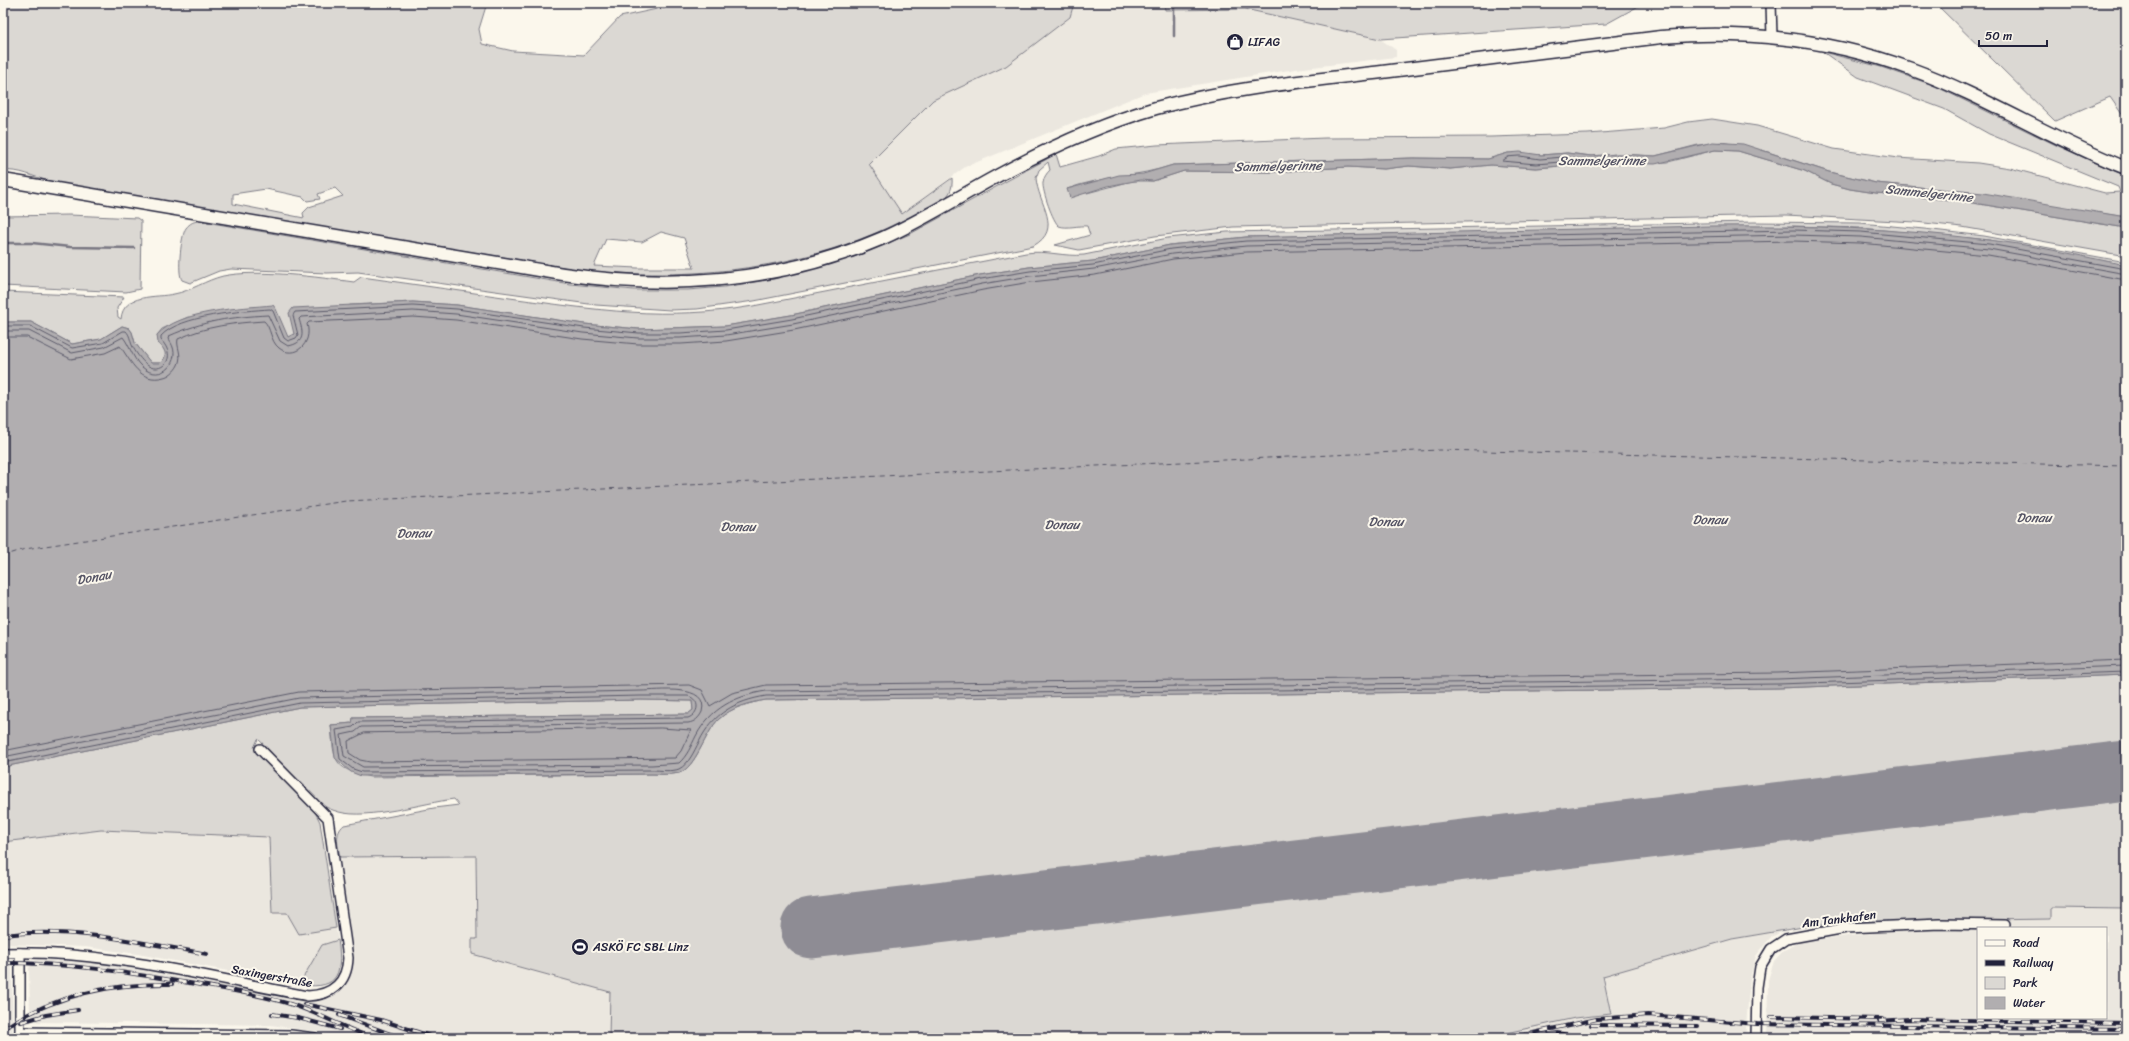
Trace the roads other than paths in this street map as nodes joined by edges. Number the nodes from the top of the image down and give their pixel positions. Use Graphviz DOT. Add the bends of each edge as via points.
graph roads {
  1 [pos="1771,3"];
  2 [pos="1772,37"];
  3 [pos="2126,168"];
  4 [pos="3,180"];
  5 [pos="260,749"];
  6 [pos="2005,925"];
  7 [pos="3,953"];
  8 [pos="20,953"];
  9 [pos="20,1035"];
  10 [pos="263,1037"];
  11 [pos="292,1037"];
  12 [pos="315,1038"];
  13 [pos="1756,1038"];
  1 -- 2 [label="street"];
  2 -- 3 [label="main road" via="1852,50 1912,69"];
  2 -- 4 [label="main road" via="1709,34 1661,37 1298,82 1239,90 1187,101 1119,120 1070,139 1028,159 904,227 862,246 771,272 702,281 650,283 581,277"];
  5 -- 8 [label="street, Saxingerstraße" via="328,818 348,958 346,975 338,987 328,993 308,996 117,960 62,954"];
  6 -- 13 [label="street, Am Tankhafen" via="1940,924 1846,928 1786,939 1771,949 1760,967"];
  7 -- 8 [label="street, Saxingerstraße"];
  8 -- 9 [label="street"];
  9 -- 10 [label="street"];
  10 -- 11 [label="street"];
  11 -- 12 [label="street"];
}
